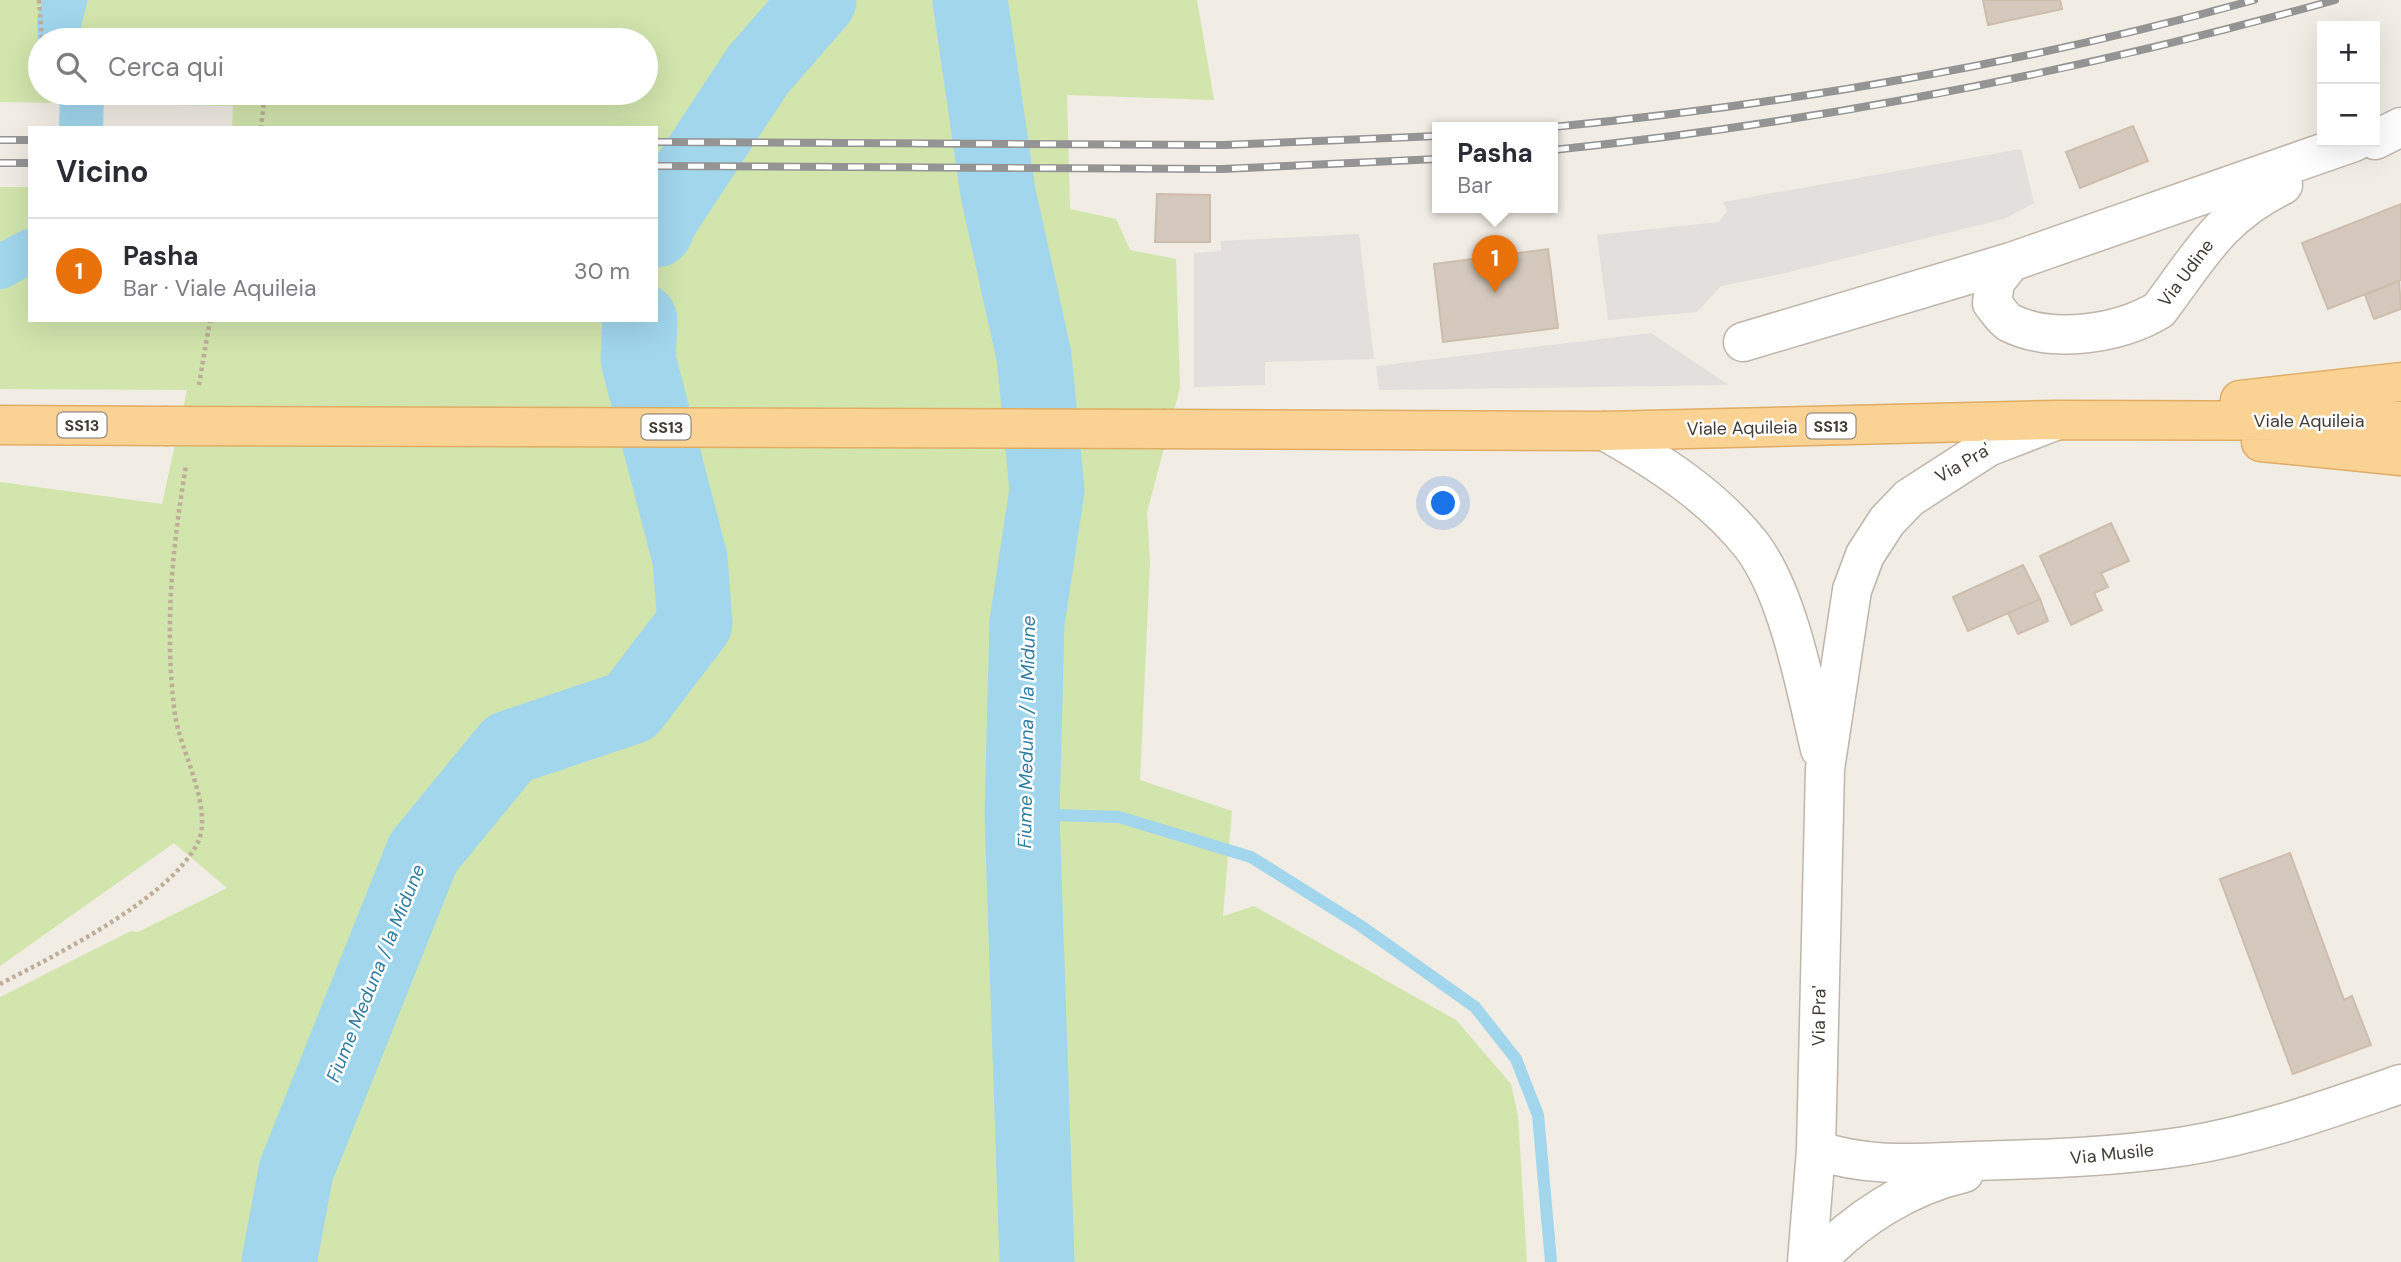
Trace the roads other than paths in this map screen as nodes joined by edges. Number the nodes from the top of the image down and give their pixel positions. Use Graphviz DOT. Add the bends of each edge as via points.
graph roads {
  1 [pos="2401,125"];
  2 [pos="2380,132"];
  3 [pos="2380,137"];
  4 [pos="2340,147"];
  5 [pos="2361,147"];
  6 [pos="2011,262"];
  7 [pos="1743,342"];
  8 [pos="2401,382"];
  9 [pos="2057,420"];
  10 [pos="2401,421"];
  11 [pos="0,425"];
  12 [pos="1605,431"];
  13 [pos="2401,456"];
  14 [pos="1825,769"];
  15 [pos="2401,1084"];
  16 [pos="1816,1150"];
  17 [pos="2024,1160"];
  18 [pos="1807,1262"];
  19 [pos="1815,1262"];
  1 -- 2 [label="street, Via Udine"];
  1 -- 3 [label="street, Via Udine"];
  4 -- 6 [label="street"];
  5 -- 6 [label="street, Via Udine" via="2258,198 2222,225 2159,310 2144,319 2064,334 2007,322 1992,303 1996,282"];
  6 -- 7 [label="street"];
  8 -- 9 [label="main road"];
  9 -- 10 [label="main road, Viale Aquileia / SS13"];
  9 -- 12 [label="main road, Viale Aquileia / SS13"];
  9 -- 13 [label="main road"];
  9 -- 14 [label="street, Via Pra'" via="1988,447 1909,498 1887,521 1865,555 1852,590"];
  11 -- 12 [label="main road, Viale Aquileia / SS13, bridge" via="176,439 1166,429"];
  12 -- 14 [label="street, Via Pra'" via="1668,467 1753,547 1775,586"];
  14 -- 16 [label="street, Via Pra'"];
  15 -- 17 [label="street, Via Musile" via="2293,1121 2188,1146"];
  16 -- 17 [label="street, Via Musile" via="1881,1165"];
  16 -- 18 [label="street, Via Pra'"];
  17 -- 19 [label="street" via="1949,1177 1910,1192 1860,1221"];
}
